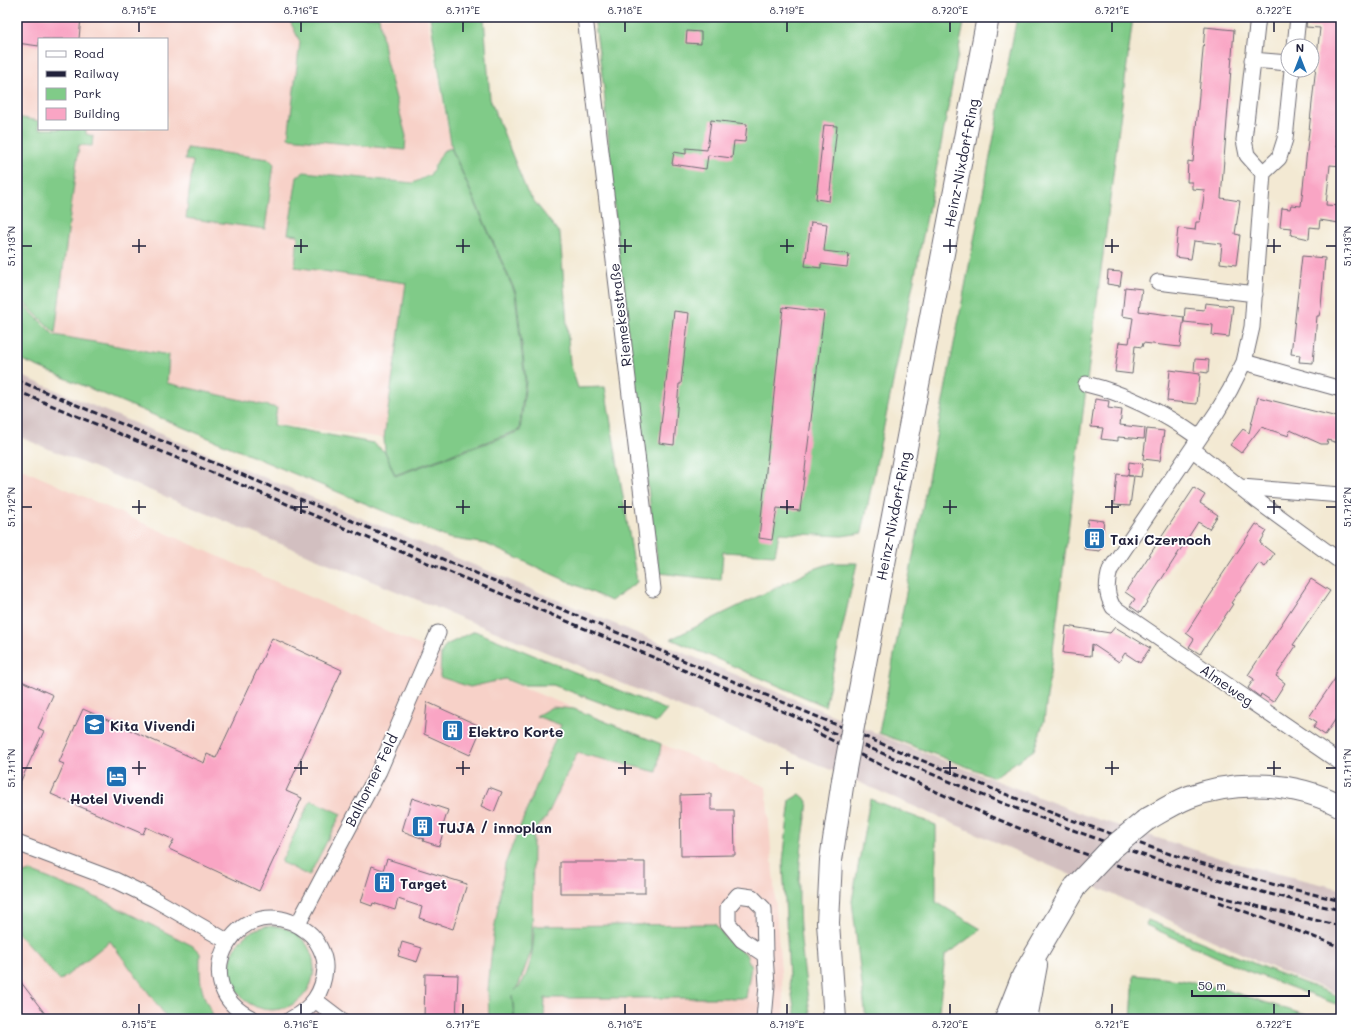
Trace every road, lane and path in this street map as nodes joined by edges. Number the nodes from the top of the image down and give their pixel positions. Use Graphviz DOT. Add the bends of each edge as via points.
graph roads {
  1 [pos="585,17"];
  2 [pos="988,17"];
  3 [pos="1258,17"];
  4 [pos="1298,17"];
  5 [pos="1296,38"];
  6 [pos="1252,60"];
  7 [pos="1280,62"];
  8 [pos="1291,78"];
  9 [pos="1263,173"];
  10 [pos="1158,282"];
  11 [pos="1255,294"];
  12 [pos="1244,362"];
  13 [pos="1086,384"];
  14 [pos="1341,389"];
  15 [pos="1196,444"];
  16 [pos="1241,487"];
  17 [pos="1341,495"];
  18 [pos="1340,560"];
  19 [pos="653,589"];
  20 [pos="438,632"];
  21 [pos="1341,763"];
  22 [pos="1341,806"];
  23 [pos="17,843"];
  24 [pos="298,924"];
  25 [pos="227,941"];
  26 [pos="1038,950"];
  27 [pos="764,955"];
  28 [pos="315,1000"];
  29 [pos="244,1017"];
  30 [pos="291,1019"];
  31 [pos="340,1019"];
  32 [pos="764,1019"];
  33 [pos="835,1019"];
  34 [pos="1006,1019"];
  35 [pos="1026,1019"];
  1 -- 19 [label="street, Riemekestraße"];
  2 -- 33 [label="main road, Heinz-Nixdorf-Ring, bridge" via="843,780 831,860 828,923"];
  3 -- 6 [label="street"];
  4 -- 5 [label="street"];
  6 -- 7 [label="street"];
  6 -- 9 [label="street" via="1244,140 1247,155"];
  8 -- 9 [label="street" via="1285,138 1279,158"];
  9 -- 11 [label="street"];
  10 -- 11 [label="street"];
  11 -- 12 [label="street" via="1252,327"];
  12 -- 14 [label="street"];
  12 -- 15 [label="street" via="1230,390"];
  13 -- 15 [label="street" via="1138,401 1171,418"];
  15 -- 16 [label="street"];
  15 -- 21 [label="street, Almeweg" via="1110,570 1106,583 1107,597 1113,607"];
  16 -- 17 [label="street"];
  16 -- 18 [label="street"];
  20 -- 24 [label="street, Balhorner Feld" via="378,771"];
  22 -- 26 [label="main road, bridge" via="1298,791 1247,786 1208,792 1189,798 1146,820 1112,848 1075,887"];
  23 -- 25 [label="street" via="128,886"];
  24 -- 25 [label="street" via="283,918 267,917 251,921"];
  24 -- 28 [label="street" via="311,935 321,950 324,961 323,984"];
  25 -- 29 [label="street" via="221,956 220,980 230,1002"];
  26 -- 34 [label="main road" via="1023,976"];
  26 -- 35 [label="main road"];
  27 -- 32 [label="street" via="767,985"];
  28 -- 30 [label="street" via="304,1012"];
  28 -- 31 [label="street"];
}
